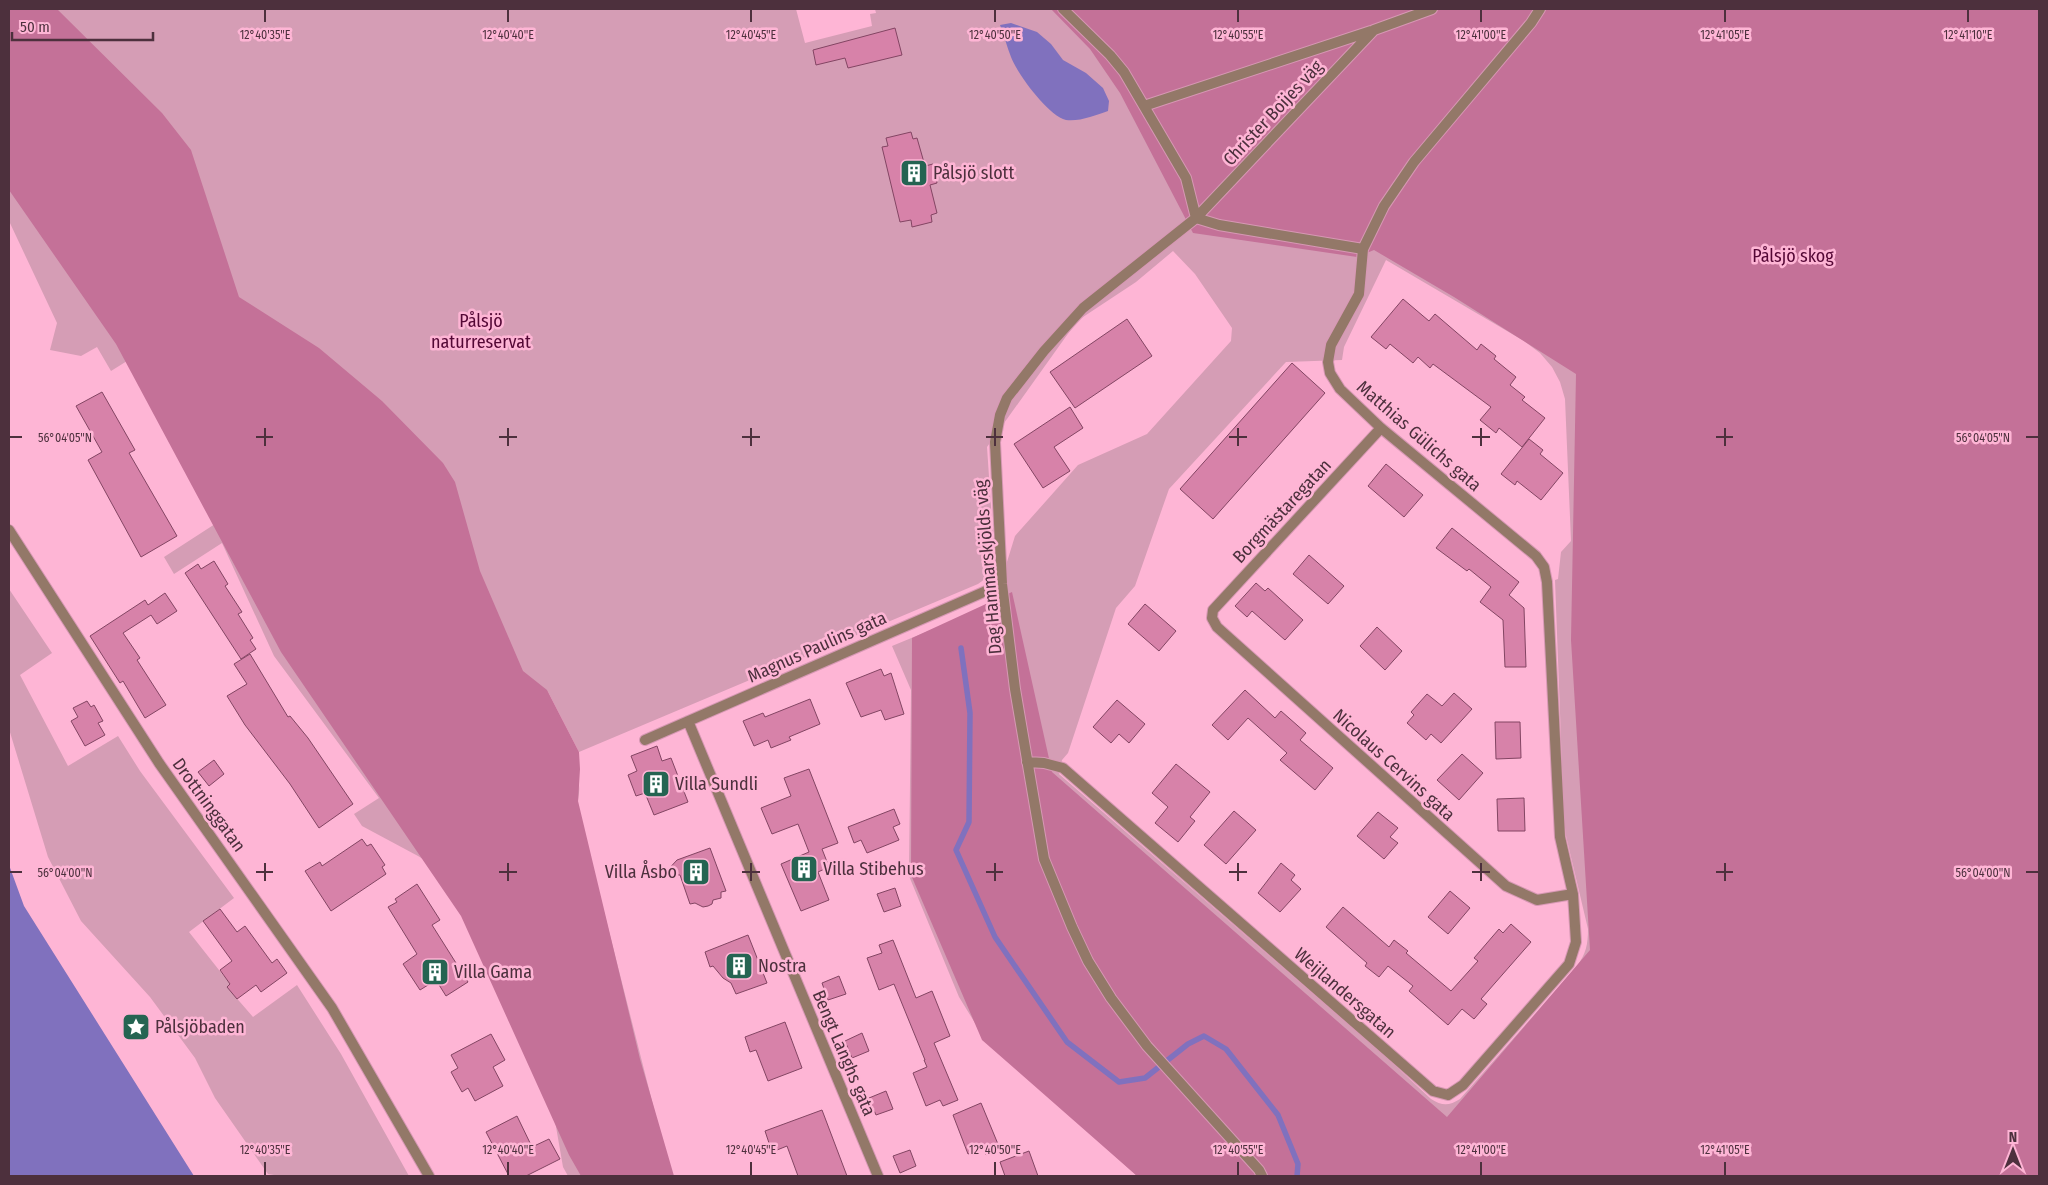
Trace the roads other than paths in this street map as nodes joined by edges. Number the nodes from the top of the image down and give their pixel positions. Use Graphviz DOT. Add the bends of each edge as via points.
graph roads {
  1 [pos="1063,9"];
  2 [pos="1432,9"];
  3 [pos="1540,9"];
  4 [pos="1374,30"];
  5 [pos="1144,106"];
  6 [pos="1196,218"];
  7 [pos="1363,249"];
  8 [pos="1381,428"];
  9 [pos="9,530"];
  10 [pos="1002,584"];
  11 [pos="1212,618"];
  12 [pos="688,721"];
  13 [pos="645,740"];
  14 [pos="1026,762"];
  15 [pos="1573,894"];
  16 [pos="429,1176"];
  17 [pos="878,1176"];
  18 [pos="1262,1176"];
  1 -- 5 [label="street" via="1110,55"];
  2 -- 4 [label="street, Christer Boijes väg"];
  3 -- 7 [label="street, Matthias Gülichs gata" via="1414,162 1384,206"];
  4 -- 5 [label="street, Christer Boijes väg"];
  4 -- 6 [label="street, Christer Boijes väg"];
  5 -- 6 [label="street" via="1186,178"];
  6 -- 7 [label="street" via="1218,225"];
  6 -- 10 [label="street, Dag Hammarskjölds väg" via="1083,308 1007,398 995,442"];
  7 -- 8 [label="street, Matthias Gülichs gata" via="1358,294 1331,345 1328,362 1340,389"];
  8 -- 11 [label="street, Borgmästaregatan" via="1213,610"];
  8 -- 15 [label="street, Matthias Gülichs gata" via="1536,556 1544,567 1560,837"];
  9 -- 16 [label="street, Drottninggatan" via="159,763 332,1008"];
  10 -- 12 [label="street, Magnus Paulins gata"];
  10 -- 14 [label="street, Dag Hammarskjölds väg"];
  11 -- 15 [label="street, Nicolaus Cervins gata" via="1224,634 1506,886 1537,900"];
  12 -- 13 [label="street, Magnus Paulins gata"];
  12 -- 17 [label="street, Bengt Langhs gata"];
  14 -- 15 [label="street, Weijlandersgatan" via="1063,768 1434,1091 1448,1095 1463,1085 1569,964 1576,942"];
  14 -- 18 [label="street, Dag Hammarskjölds väg" via="1044,859 1088,961 1147,1046"];
}
